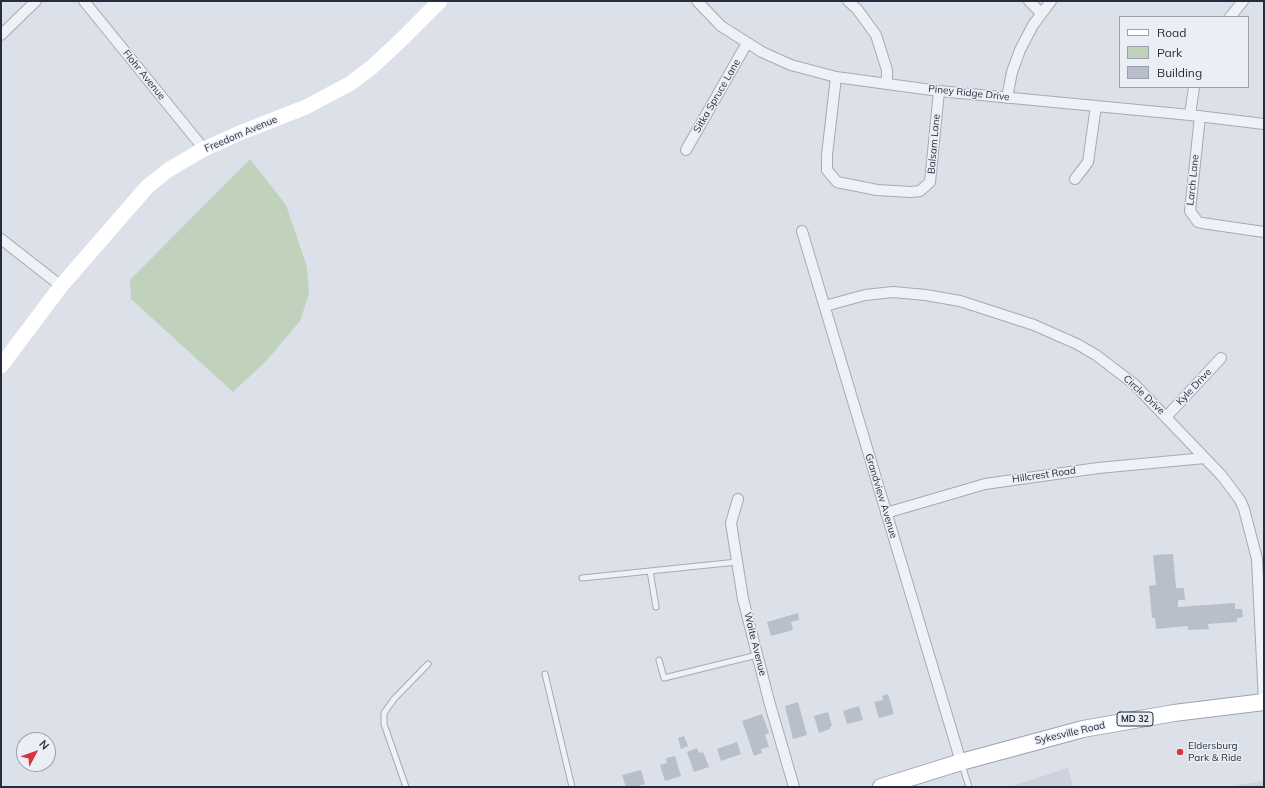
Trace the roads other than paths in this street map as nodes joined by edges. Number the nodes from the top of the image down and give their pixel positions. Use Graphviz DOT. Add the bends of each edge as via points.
graph roads {
  1 [pos="36,1"];
  2 [pos="84,1"];
  3 [pos="440,1"];
  4 [pos="697,1"];
  5 [pos="848,1"];
  6 [pos="1029,1"];
  7 [pos="1051,1"];
  8 [pos="1243,1"];
  9 [pos="1041,13"];
  10 [pos="1231,16"];
  11 [pos="1,35"];
  12 [pos="747,43"];
  13 [pos="836,77"];
  14 [pos="887,83"];
  15 [pos="1194,88"];
  16 [pos="939,91"];
  17 [pos="1008,98"];
  18 [pos="1096,106"];
  19 [pos="1195,116"];
  20 [pos="1264,124"];
  21 [pos="204,149"];
  22 [pos="686,150"];
  23 [pos="1075,179"];
  24 [pos="802,231"];
  25 [pos="1264,232"];
  26 [pos="1,239"];
  27 [pos="61,286"];
  28 [pos="825,306"];
  29 [pos="1221,358"];
  30 [pos="1,366"];
  31 [pos="1167,416"];
  32 [pos="1205,458"];
  33 [pos="738,499"];
  34 [pos="886,513"];
  35 [pos="737,562"];
  36 [pos="650,571"];
  37 [pos="582,578"];
  38 [pos="656,607"];
  39 [pos="1262,622"];
  40 [pos="758,655"];
  41 [pos="659,660"];
  42 [pos="428,664"];
  43 [pos="545,674"];
  44 [pos="1264,702"];
  45 [pos="961,762"];
  46 [pos="406,787"];
  47 [pos="572,787"];
  48 [pos="794,787"];
  49 [pos="881,787"];
  50 [pos="969,787"];
  1 -- 11 [label="street"];
  2 -- 21 [label="street, Flohr Avenue"];
  3 -- 21 [label="street, Freedom Avenue" via="372,67 347,85 306,107"];
  4 -- 12 [label="street, Piney Ridge Drive" via="721,26"];
  5 -- 14 [label="street" via="876,35 887,70"];
  6 -- 9 [label="street"];
  7 -- 9 [label="street"];
  8 -- 10 [label="street"];
  9 -- 17 [label="street" via="1020,50 1012,72"];
  12 -- 13 [label="street, Piney Ridge Drive" via="791,65"];
  12 -- 22 [label="street, Sitka Spruce Lane"];
  13 -- 14 [label="street, Piney Ridge Drive"];
  13 -- 16 [label="street, Balsam Lane" via="826,155 827,170 837,182 877,190 920,191 930,182"];
  14 -- 16 [label="street, Piney Ridge Drive"];
  15 -- 19 [label="street, Larch Lane"];
  16 -- 17 [label="street, Piney Ridge Drive"];
  17 -- 18 [label="street, Piney Ridge Drive"];
  18 -- 19 [label="street, Piney Ridge Drive"];
  18 -- 23 [label="street" via="1088,162"];
  19 -- 20 [label="street, Piney Ridge Drive"];
  19 -- 25 [label="street, Larch Lane" via="1190,211 1198,222"];
  21 -- 27 [label="street, Freedom Avenue" via="168,170 148,187"];
  24 -- 28 [label="street, Grandview Avenue"];
  26 -- 27 [label="street"];
  27 -- 30 [label="street, Freedom Avenue"];
  28 -- 31 [label="street, Circle Drive" via="880,292 910,293 960,301 1034,325 1077,344 1134,384"];
  28 -- 34 [label="street, Grandview Avenue"];
  29 -- 31 [label="street, Kyle Drive"];
  31 -- 32 [label="street, Circle Drive"];
  32 -- 34 [label="street, Hillcrest Road" via="1098,468 985,484"];
  32 -- 39 [label="street, Circle Drive" via="1232,489 1244,509 1257,559"];
  33 -- 35 [label="street, Waite Avenue" via="731,523"];
  34 -- 45 [label="street, Grandview Avenue"];
  35 -- 36 [label="lane"];
  35 -- 40 [label="street, Waite Avenue" via="743,599"];
  36 -- 37 [label="lane"];
  36 -- 38 [label="lane"];
  39 -- 44 [label="street, Circle Drive"];
  40 -- 41 [label="lane" via="664,678"];
  40 -- 48 [label="street, Waite Avenue"];
  42 -- 46 [label="lane" via="384,713 384,724"];
  43 -- 47 [label="lane"];
  44 -- 45 [label="main road, Sykesville Road / MD 32" via="1114,723"];
  45 -- 49 [label="main road, Sykesville Road / MD 32"];
  45 -- 50 [label="lane"];
}
